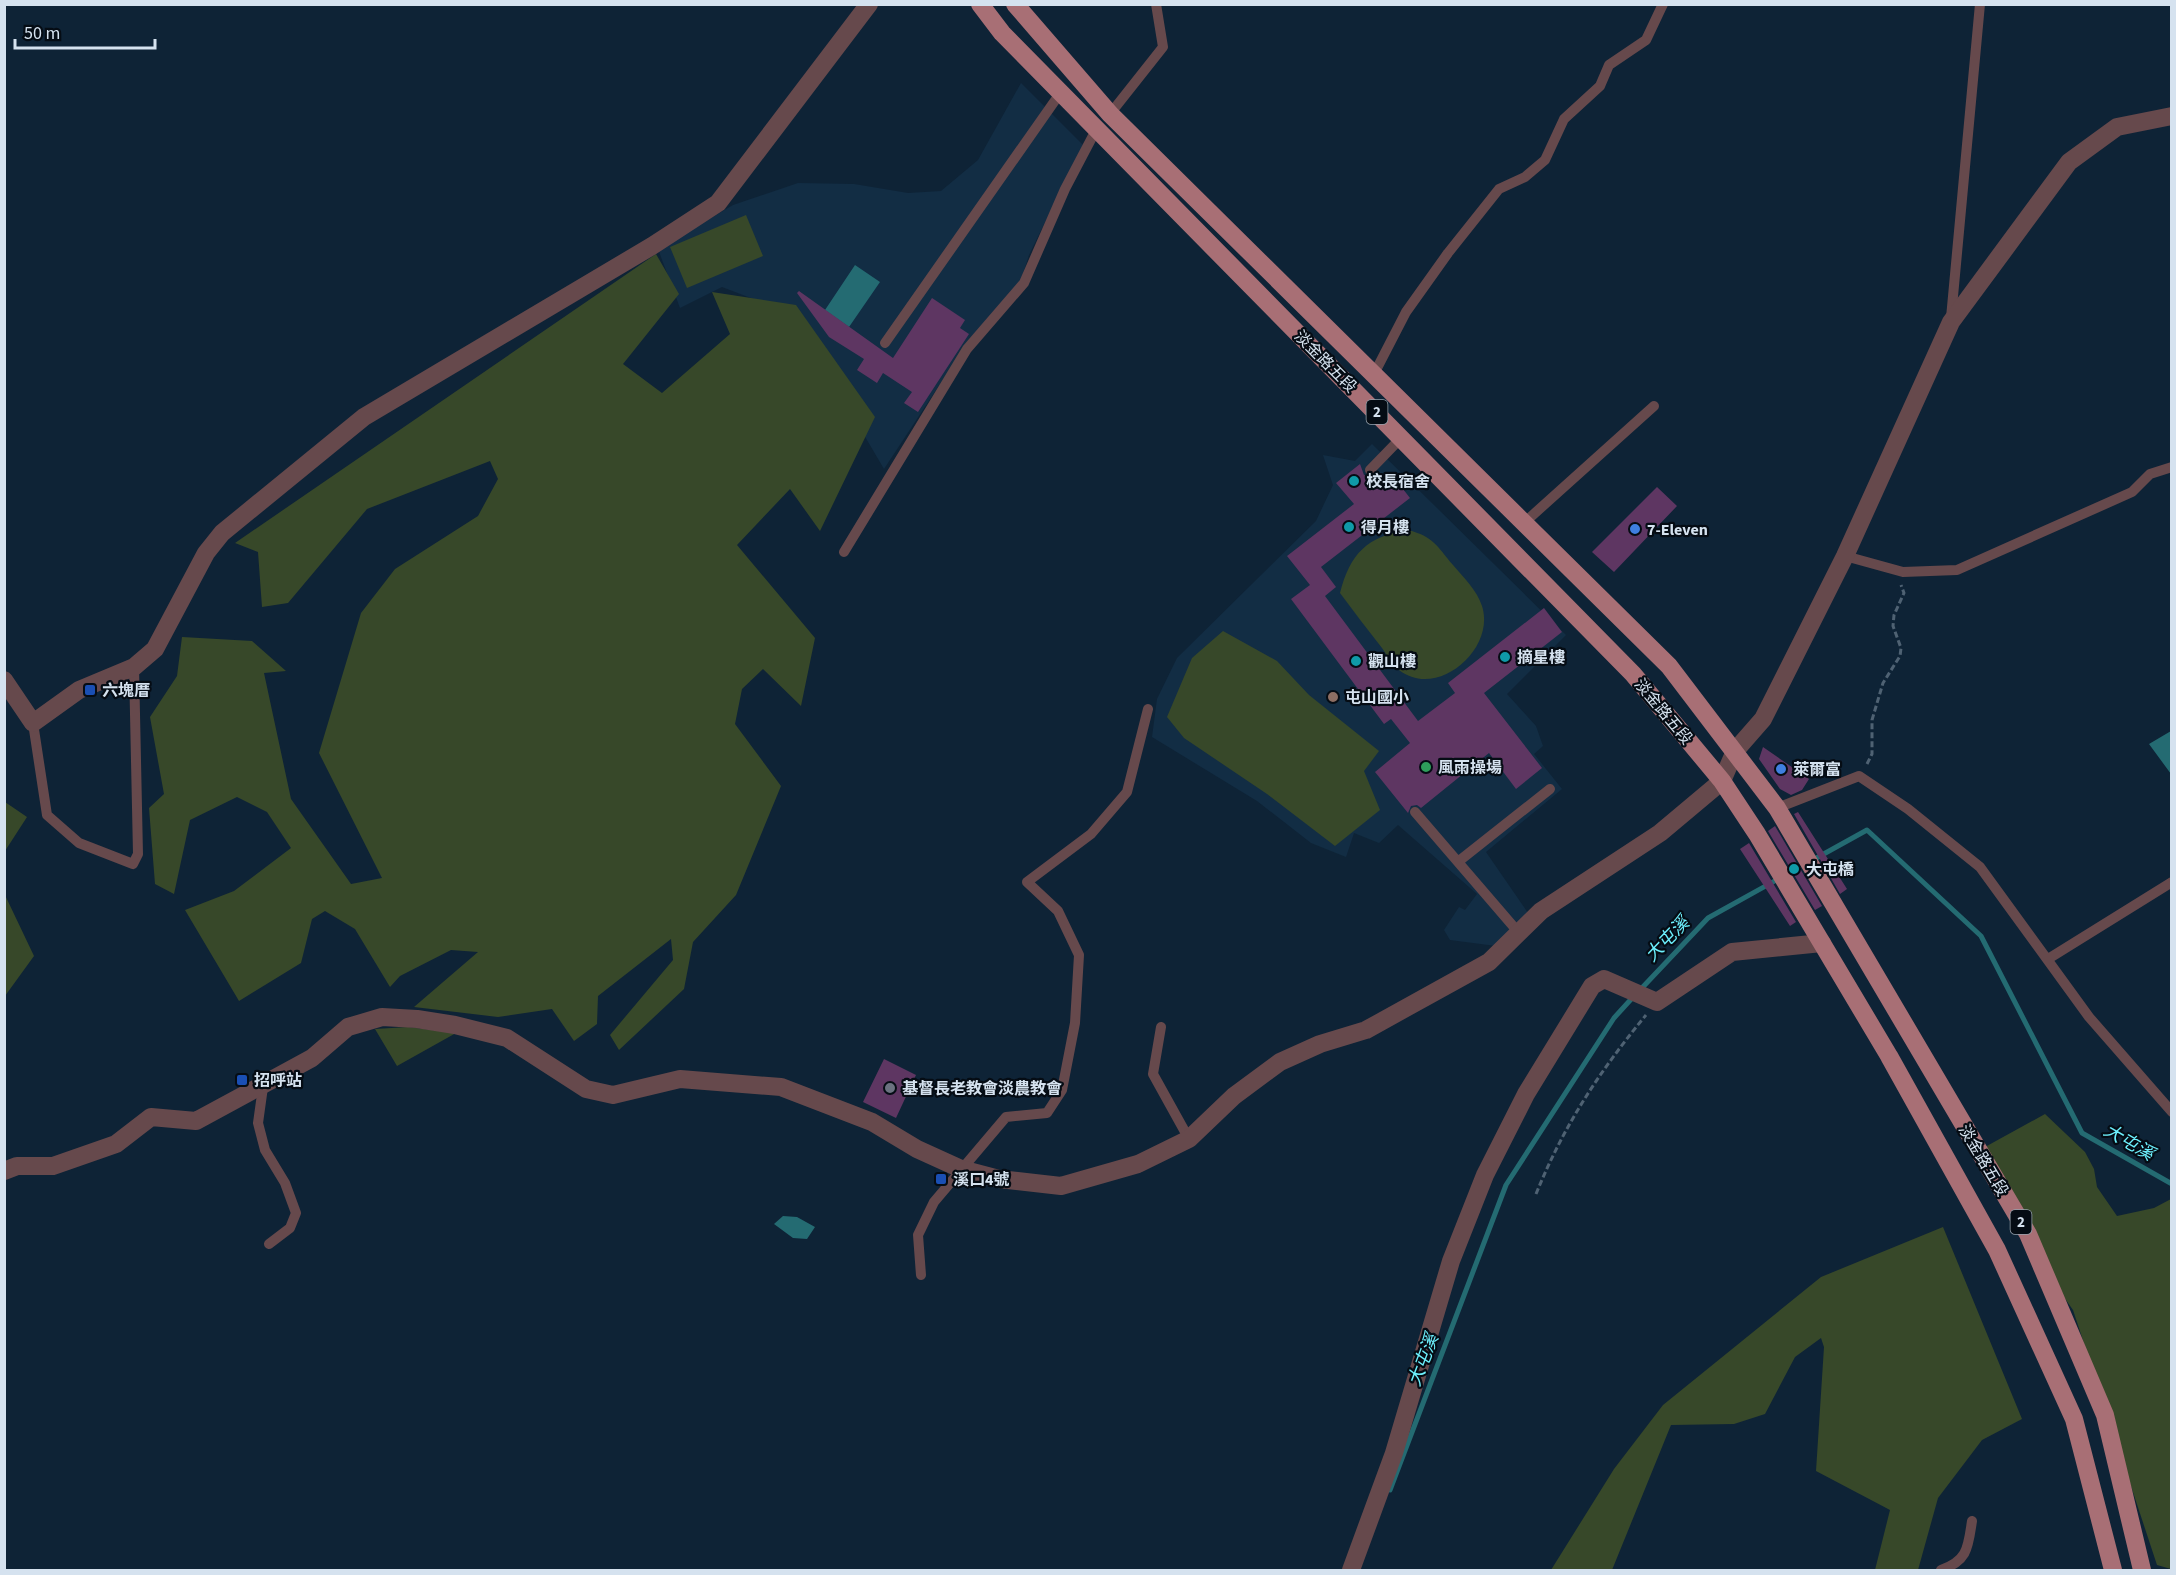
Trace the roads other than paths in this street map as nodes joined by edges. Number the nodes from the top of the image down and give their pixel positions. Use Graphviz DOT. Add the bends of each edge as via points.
graph roads {
  1 [pos="868,4"];
  2 [pos="981,4"];
  3 [pos="1015,4"];
  4 [pos="1156,4"];
  5 [pos="1663,4"];
  6 [pos="1980,4"];
  7 [pos="1061,92"];
  8 [pos="1110,114"];
  9 [pos="2172,116"];
  10 [pos="1096,128"];
  11 [pos="1951,322"];
  12 [pos="885,343"];
  13 [pos="1374,374"];
  14 [pos="1654,406"];
  15 [pos="1402,437"];
  16 [pos="2172,467"];
  17 [pos="1370,470"];
  18 [pos="1525,522"];
  19 [pos="844,552"];
  20 [pos="1559,556"];
  21 [pos="1845,556"];
  22 [pos="1539,576"];
  23 [pos="134,667"];
  24 [pos="4,680"];
  25 [pos="1148,709"];
  26 [pos="33,723"];
  27 [pos="1735,751"];
  28 [pos="1722,781"];
  29 [pos="1550,789"];
  30 [pos="1779,811"];
  31 [pos="1415,812"];
  32 [pos="1459,861"];
  33 [pos="2172,882"];
  34 [pos="1519,933"];
  35 [pos="1822,943"];
  36 [pos="2048,959"];
  37 [pos="1161,1027"];
  38 [pos="263,1087"];
  39 [pos="2172,1112"];
  40 [pos="1189,1139"];
  41 [pos="961,1169"];
  42 [pos="4,1171"];
  43 [pos="269,1244"];
  44 [pos="921,1275"];
  45 [pos="1972,1521"];
  46 [pos="1351,1570"];
  47 [pos="1941,1570"];
  48 [pos="2113,1570"];
  49 [pos="2142,1570"];
  1 -- 23 [label="street" via="718,203 364,417 222,533 206,553 156,650"];
  2 -- 7 [label="main road, 淡金路五段 / 2" via="1002,33"];
  3 -- 8 [label="main road, 淡金路五段 / 2"];
  4 -- 8 [label="lane" via="1163,47"];
  5 -- 13 [label="lane" via="1646,40 1609,65 1600,86 1564,120 1545,160 1525,177 1499,189 1448,253 1406,312"];
  6 -- 11 [label="lane"];
  7 -- 10 [label="main road, 淡金路五段 / 2"];
  7 -- 12 [label="lane"];
  8 -- 13 [label="main road, 淡金路五段 / 2"];
  9 -- 11 [label="street" via="2117,127 2069,162"];
  10 -- 15 [label="main road, 淡金路五段 / 2"];
  10 -- 19 [label="lane" via="1024,284 967,350"];
  11 -- 21 [label="street"];
  13 -- 18 [label="main road, 淡金路五段 / 2"];
  14 -- 18 [label="lane"];
  15 -- 17 [label="lane"];
  15 -- 22 [label="main road, 淡金路五段 / 2"];
  16 -- 21 [label="lane" via="2150,474 2132,492 1957,570 1904,572"];
  18 -- 20 [label="main road, 淡金路五段 / 2"];
  20 -- 22 [label="main road"];
  20 -- 27 [label="main road, 淡金路五段 / 2" via="1669,666"];
  21 -- 27 [label="street" via="1763,719"];
  22 -- 28 [label="main road, 淡金路五段 / 2" via="1633,674"];
  23 -- 26 [label="street" via="79,690"];
  23 -- 26 [label="lane" via="138,854 133,864 79,843 47,815"];
  24 -- 26 [label="street"];
  25 -- 41 [label="lane" via="1127,792 1091,834 1027,882 1058,911 1079,955 1075,1023 1062,1090 1047,1113 1006,1117"];
  27 -- 28 [label="street"];
  27 -- 30 [label="main road, 淡金路五段 / 2"];
  28 -- 34 [label="street" via="1660,833 1541,911"];
  28 -- 35 [label="main road, 淡金路五段 / 2"];
  29 -- 32 [label="lane"];
  30 -- 36 [label="lane" via="1859,776 1908,809 1980,867"];
  30 -- 49 [label="main road, 淡金路五段 / 2" via="2028,1234 2105,1415"];
  31 -- 32 [label="lane"];
  32 -- 34 [label="lane"];
  33 -- 36 [label="lane"];
  34 -- 40 [label="street" via="1489,962 1366,1030 1280,1062 1234,1096"];
  35 -- 46 [label="street" via="1732,952 1653,1000 1604,980 1592,986 1526,1094 1485,1175 1451,1261 1394,1453"];
  35 -- 48 [label="main road, 淡金路五段 / 2" via="1997,1250 2073,1419"];
  36 -- 39 [label="lane" via="2089,1017"];
  37 -- 40 [label="lane" via="1153,1074"];
  38 -- 41 [label="street" via="312,1058 348,1028 382,1017 417,1019 507,1038 586,1089 613,1095 680,1079 781,1087 872,1122 916,1149"];
  38 -- 42 [label="street" via="196,1121 152,1117 116,1144 53,1166 17,1166"];
  38 -- 43 [label="lane" via="258,1123 265,1150 285,1183 296,1213 290,1228"];
  40 -- 41 [label="street" via="1138,1164 1061,1186 999,1179"];
  41 -- 44 [label="lane" via="934,1202 918,1235"];
  45 -- 47 [label="lane" via="1967,1550 1956,1565"];
}
